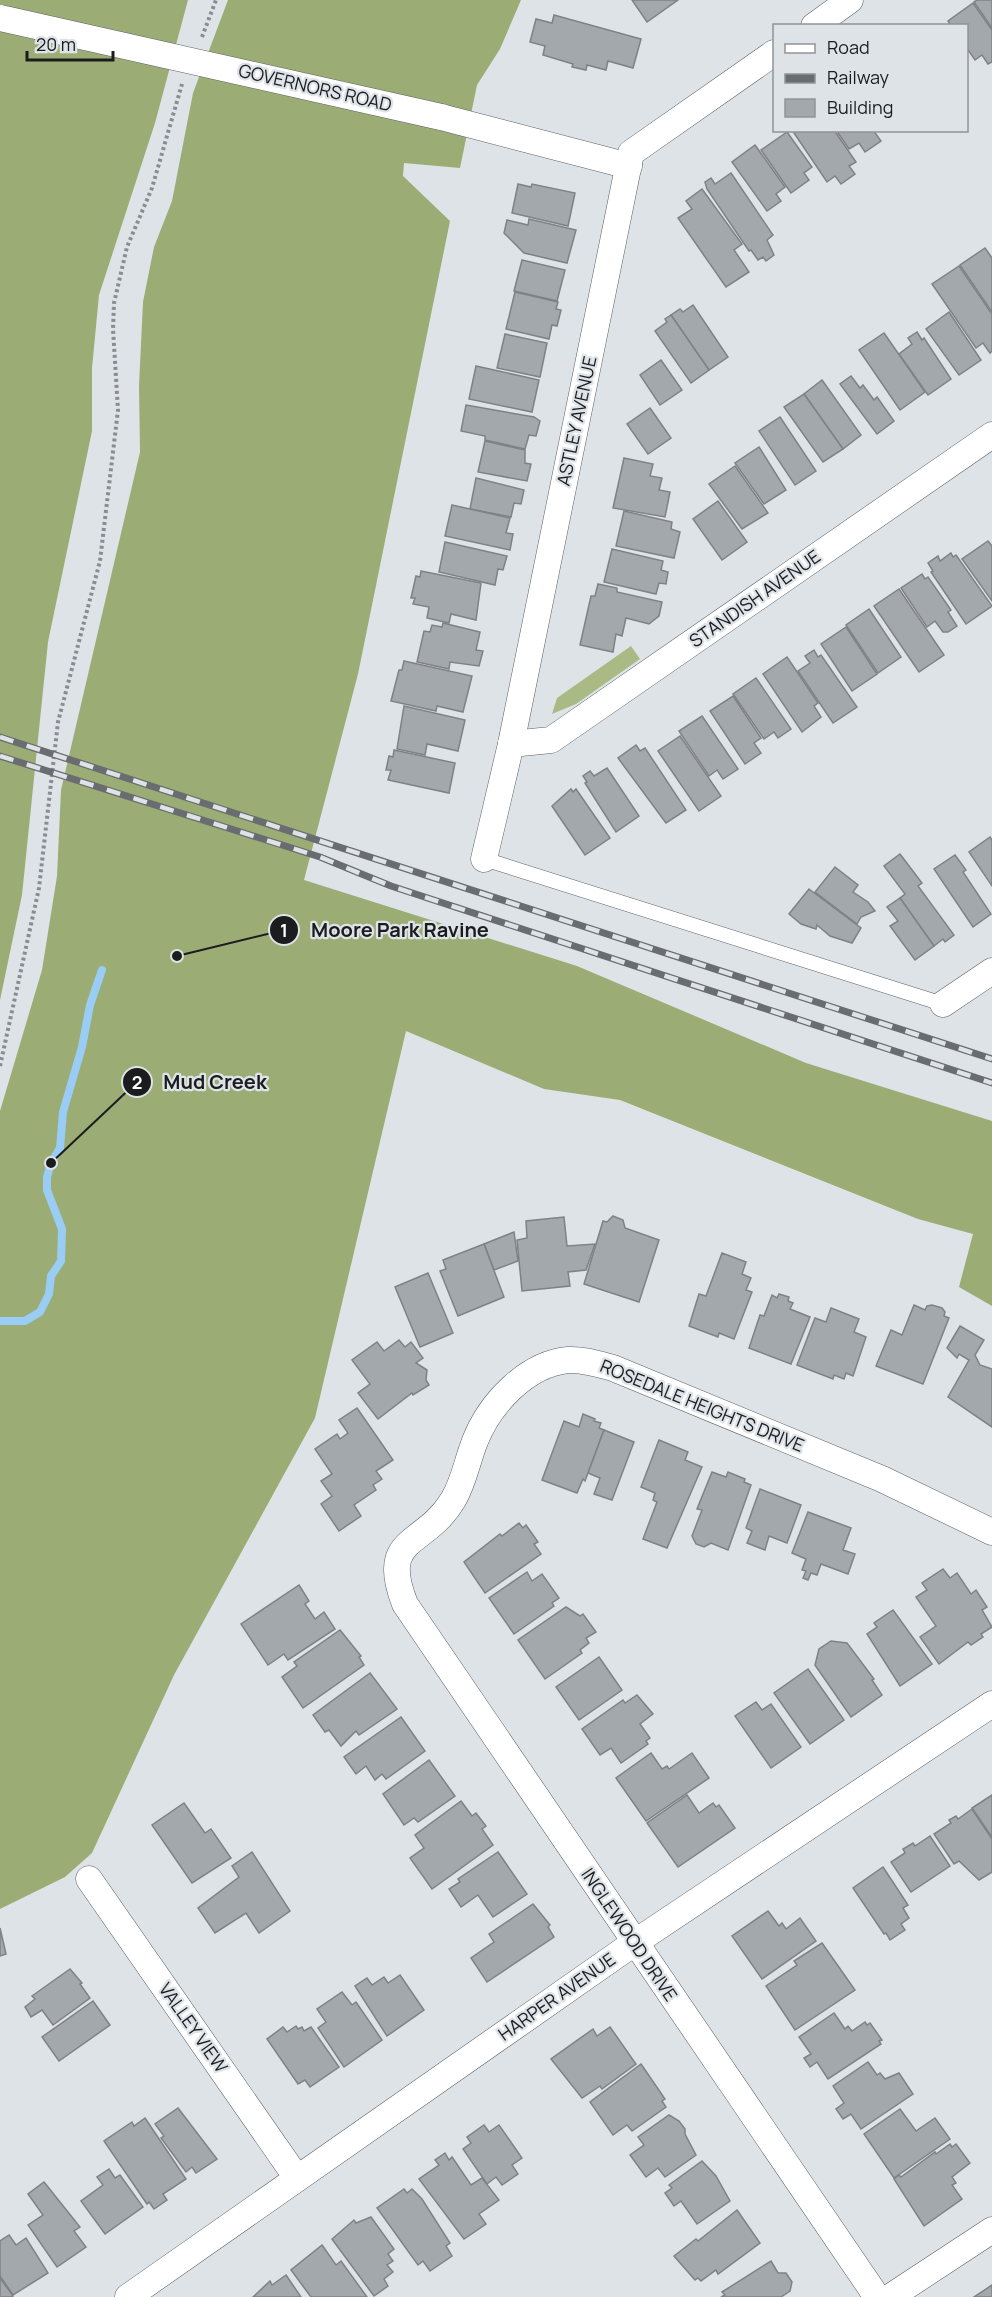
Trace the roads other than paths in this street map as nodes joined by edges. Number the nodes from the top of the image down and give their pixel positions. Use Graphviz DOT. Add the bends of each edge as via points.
graph roads {
  1 [pos="850,0"];
  2 [pos="0,18"];
  3 [pos="817,24"];
  4 [pos="773,54"];
  5 [pos="629,166"];
  6 [pos="992,435"];
  7 [pos="512,744"];
  8 [pos="484,859"];
  9 [pos="992,970"];
  10 [pos="942,1004"];
  11 [pos="992,1532"];
  12 [pos="396,1566"];
  13 [pos="992,1704"];
  14 [pos="89,1879"];
  15 [pos="634,1943"];
  16 [pos="297,2178"];
  17 [pos="992,2230"];
  18 [pos="128,2297"];
  19 [pos="877,2297"];
  20 [pos="890,2297"];
  1 -- 3 [label="street"];
  2 -- 5 [label="street, GOVERNORS ROAD, bridge" via="441,117"];
  4 -- 5 [label="street, ASTLEY AVENUE" via="631,153"];
  5 -- 7 [label="street, ASTLEY AVENUE"];
  6 -- 7 [label="street, STANDISH AVENUE" via="551,740"];
  7 -- 8 [label="street, ASTLEY AVENUE"];
  8 -- 10 [label="lane"];
  9 -- 10 [label="street"];
  11 -- 12 [label="street, ROSEDALE HEIGHTS DRIVE" via="882,1479 613,1368 569,1360 536,1370 504,1396 476,1440 452,1503 404,1548"];
  12 -- 15 [label="street, INGLEWOOD DRIVE" via="396,1580 405,1604"];
  13 -- 15 [label="street, HARPER AVENUE"];
  14 -- 16 [label="street, VALLEY VIEW"];
  15 -- 16 [label="street, HARPER AVENUE"];
  15 -- 19 [label="street, INGLEWOOD DRIVE"];
  16 -- 18 [label="street, HARPER AVENUE"];
  17 -- 20 [label="street"];
}
